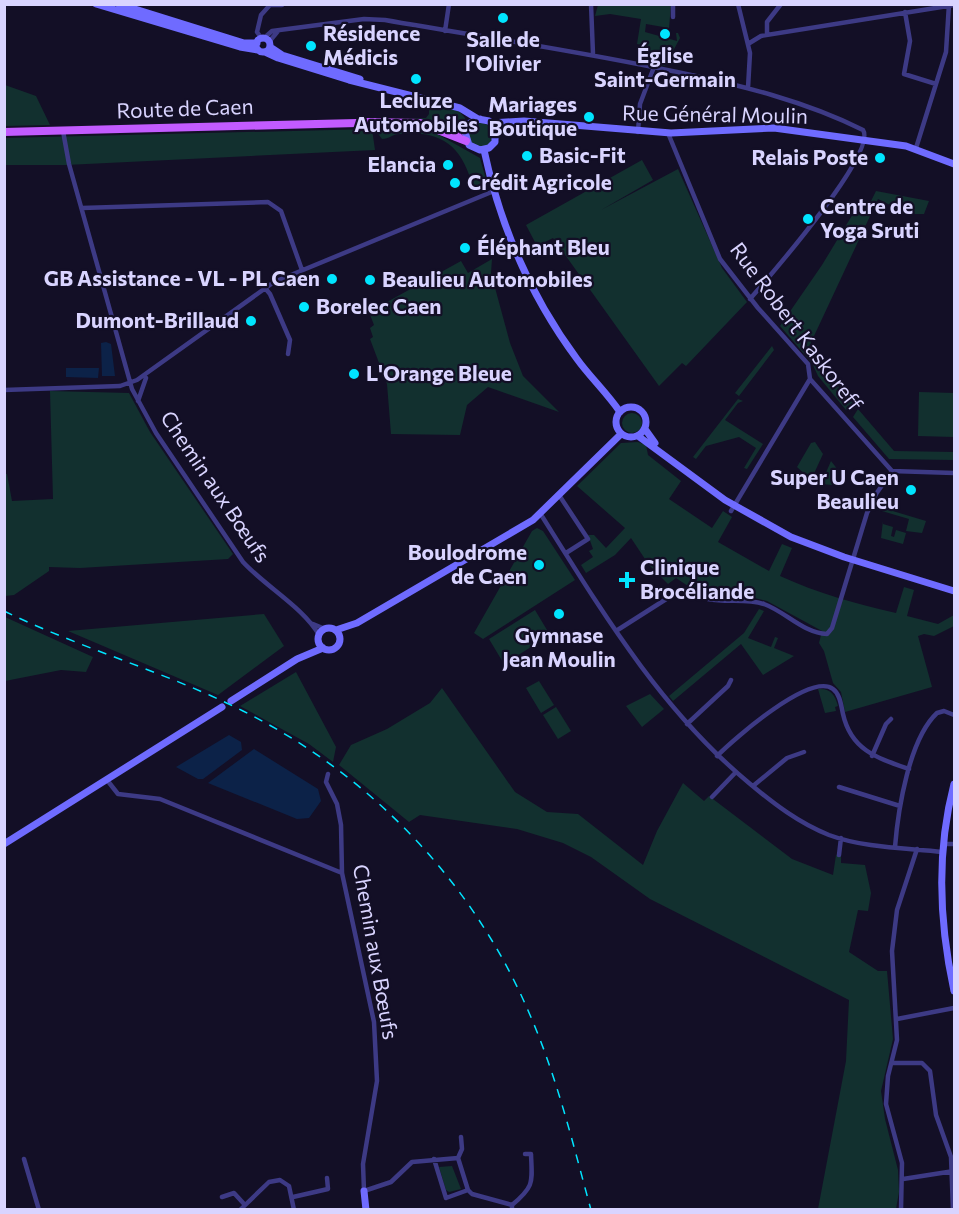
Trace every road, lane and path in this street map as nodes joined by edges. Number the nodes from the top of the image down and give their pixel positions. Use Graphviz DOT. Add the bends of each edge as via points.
graph roads {
  1 [pos="96,4"];
  2 [pos="119,4"];
  3 [pos="449,4"];
  4 [pos="591,4"];
  5 [pos="673,4"];
  6 [pos="738,4"];
  7 [pos="781,4"];
  8 [pos="270,5"];
  9 [pos="282,5"];
  10 [pos="951,5"];
  11 [pos="905,12"];
  12 [pos="673,17"];
  13 [pos="445,31"];
  14 [pos="767,35"];
  15 [pos="264,44"];
  16 [pos="748,44"];
  17 [pos="593,54"];
  18 [pos="654,67"];
  19 [pos="936,84"];
  20 [pos="748,88"];
  21 [pos="463,109"];
  22 [pos="480,119"];
  23 [pos="507,122"];
  24 [pos="357,123"];
  25 [pos="367,123"];
  26 [pos="491,123"];
  27 [pos="467,128"];
  28 [pos="63,130"];
  29 [pos="4,132"];
  30 [pos="638,132"];
  31 [pos="668,133"];
  32 [pos="449,134"];
  33 [pos="496,135"];
  34 [pos="865,140"];
  35 [pos="466,141"];
  36 [pos="916,148"];
  37 [pos="484,150"];
  38 [pos="954,164"];
  39 [pos="494,191"];
  40 [pos="82,208"];
  41 [pos="302,270"];
  42 [pos="265,288"];
  43 [pos="750,300"];
  44 [pos="288,354"];
  45 [pos="149,374"];
  46 [pos="810,379"];
  47 [pos="130,382"];
  48 [pos="4,390"];
  49 [pos="138,401"];
  50 [pos="620,412"];
  51 [pos="645,429"];
  52 [pos="621,434"];
  53 [pos="638,436"];
  54 [pos="892,471"];
  55 [pos="954,473"];
  56 [pos="559,495"];
  57 [pos="733,506"];
  58 [pos="540,513"];
  59 [pos="566,553"];
  60 [pos="853,558"];
  61 [pos="954,589"];
  62 [pos="357,622"];
  63 [pos="313,624"];
  64 [pos="325,629"];
  65 [pos="336,630"];
  66 [pos="616,631"];
  67 [pos="319,635"];
  68 [pos="340,639"];
  69 [pos="321,647"];
  70 [pos="731,680"];
  71 [pos="231,701"];
  72 [pos="222,707"];
  73 [pos="954,715"];
  74 [pos="891,719"];
  75 [pos="687,724"];
  76 [pos="804,752"];
  77 [pos="717,756"];
  78 [pos="872,756"];
  79 [pos="909,769"];
  80 [pos="736,772"];
  81 [pos="328,774"];
  82 [pos="107,780"];
  83 [pos="954,784"];
  84 [pos="753,786"];
  85 [pos="839,787"];
  86 [pos="712,797"];
  87 [pos="900,806"];
  88 [pos="841,838"];
  89 [pos="4,844"];
  90 [pos="954,844"];
  91 [pos="895,847"];
  92 [pos="942,848"];
  93 [pos="916,849"];
  94 [pos="838,855"];
  95 [pos="342,873"];
  96 [pos="954,991"];
  97 [pos="954,1008"];
  98 [pos="897,1019"];
  99 [pos="892,1063"];
  100 [pos="461,1137"];
  101 [pos="954,1139"];
  102 [pos="947,1142"];
  103 [pos="525,1154"];
  104 [pos="458,1158"];
  105 [pos="434,1159"];
  106 [pos="24,1160"];
  107 [pos="954,1171"];
  108 [pos="327,1178"];
  109 [pos="903,1179"];
  110 [pos="468,1190"];
  111 [pos="364,1191"];
  112 [pos="222,1197"];
  113 [pos="293,1197"];
  114 [pos="245,1205"];
  115 [pos="512,1207"];
  116 [pos="39,1209"];
  117 [pos="240,1209"];
  118 [pos="294,1209"];
  119 [pos="366,1209"];
  120 [pos="901,1209"];
  121 [pos="953,1209"];
  1 -- 15 [label="main road" via="240,47"];
  2 -- 15 [label="main road" via="244,43"];
  3 -- 13 [label="street"];
  4 -- 17 [label="street"];
  5 -- 12 [label="street"];
  6 -- 16 [label="street"];
  7 -- 14 [label="street" via="767,22"];
  8 -- 9 [label="street"];
  8 -- 15 [label="street" via="258,21 257,32"];
  10 -- 11 [label="street"];
  10 -- 19 [label="street" via="946,50"];
  11 -- 14 [label="street"];
  11 -- 19 [label="street" via="910,41 904,74"];
  13 -- 15 [label="street" via="364,19 280,30"];
  13 -- 17 [label="street"];
  14 -- 16 [label="street"];
  15 -- 21 [label="main road" via="278,58"];
  16 -- 20 [label="street"];
  17 -- 18 [label="street"];
  18 -- 20 [label="street"];
  18 -- 30 [label="street" via="640,104"];
  19 -- 36 [label="street"];
  20 -- 34 [label="street" via="854,124 865,131"];
  21 -- 22 [label="main road"];
  21 -- 27 [label="main road"];
  22 -- 26 [label="main road"];
  22 -- 27 [label="main road"];
  23 -- 26 [label="main road, Rue Général Moulin"];
  23 -- 30 [label="main road, Rue Général Moulin"];
  23 -- 33 [label="main road"];
  24 -- 25 [label="main road, Route de Caen"];
  24 -- 28 [label="main road, Route de Caen"];
  25 -- 32 [label="main road" via="412,122"];
  26 -- 33 [label="main road"];
  27 -- 32 [label="main road"];
  27 -- 35 [label="main road"];
  28 -- 29 [label="main road, Route de Caen"];
  28 -- 40 [label="street, Chemin aux Bœufs"];
  30 -- 31 [label="main road, Rue Général Moulin"];
  31 -- 34 [label="main road, Rue Général Moulin" via="774,128"];
  31 -- 43 [label="street, Rue Robert Kaskoreff" via="720,259"];
  32 -- 35 [label="main road"];
  33 -- 37 [label="main road" via="492,145"];
  34 -- 36 [label="main road, Rue Général Moulin"];
  34 -- 43 [label="street" via="850,170 812,224"];
  35 -- 37 [label="main road" via="472,148"];
  36 -- 38 [label="main road, Rue Général Moulin"];
  37 -- 39 [label="main road"];
  39 -- 41 [label="street"];
  39 -- 50 [label="main road" via="516,251 544,309 575,357"];
  40 -- 41 [label="street" via="268,202 281,211"];
  40 -- 47 [label="street, Chemin aux Bœufs"];
  41 -- 42 [label="street"];
  42 -- 44 [label="street" via="290,340"];
  42 -- 45 [label="street"];
  43 -- 46 [label="street, Rue Robert Kaskoreff" via="808,364"];
  45 -- 47 [label="street"];
  45 -- 49 [label="street"];
  46 -- 54 [label="street, Rue Robert Kaskoreff"];
  46 -- 57 [label="street"];
  47 -- 48 [label="street" via="115,387"];
  47 -- 49 [label="street, Chemin aux Bœufs"];
  49 -- 63 [label="street, Chemin aux Bœufs" via="243,562"];
  50 -- 51 [label="main road" via="630,407 640,409 646,418"];
  50 -- 52 [label="main road" via="616,420"];
  51 -- 53 [label="main road"];
  51 -- 57 [label="main road" via="652,440"];
  52 -- 53 [label="main road" via="629,438"];
  52 -- 56 [label="main road"];
  53 -- 57 [label="main road"];
  54 -- 55 [label="street"];
  54 -- 60 [label="street" via="871,503"];
  56 -- 58 [label="main road"];
  56 -- 59 [label="street" via="588,539"];
  57 -- 60 [label="main road" via="791,537"];
  58 -- 59 [label="street"];
  58 -- 62 [label="main road" via="512,534"];
  59 -- 66 [label="street"];
  60 -- 61 [label="main road"];
  60 -- 66 [label="street" via="827,634 809,630 761,604 706,598 682,589"];
  62 -- 65 [label="main road"];
  62 -- 68 [label="main road"];
  63 -- 64 [label="street, Chemin aux Bœufs"];
  63 -- 67 [label="street, Chemin aux Bœufs"];
  64 -- 65 [label="main road"];
  64 -- 67 [label="main road"];
  65 -- 68 [label="main road"];
  66 -- 75 [label="street"];
  67 -- 69 [label="main road"];
  68 -- 69 [label="main road" via="335,649"];
  69 -- 71 [label="main road"];
  70 -- 75 [label="street"];
  72 -- 82 [label="main road"];
  73 -- 79 [label="street" via="944,711 935,714"];
  74 -- 78 [label="street"];
  75 -- 77 [label="street"];
  76 -- 84 [label="street" via="787,758"];
  77 -- 78 [label="street" via="775,709 823,685 838,695 849,732 857,745"];
  77 -- 80 [label="street"];
  78 -- 79 [label="street"];
  79 -- 87 [label="street"];
  80 -- 84 [label="street"];
  80 -- 86 [label="street"];
  81 -- 95 [label="street, Chemin aux Bœufs" via="326,782 337,804 341,825"];
  82 -- 89 [label="main road"];
  82 -- 95 [label="street" via="118,794 160,799"];
  83 -- 92 [label="main road"];
  84 -- 88 [label="street" via="792,817"];
  85 -- 87 [label="street"];
  87 -- 91 [label="street"];
  88 -- 91 [label="street"];
  88 -- 94 [label="street"];
  90 -- 92 [label="street"];
  91 -- 93 [label="street"];
  92 -- 93 [label="street"];
  92 -- 96 [label="main road"];
  93 -- 98 [label="street" via="893,931"];
  95 -- 111 [label="street, Chemin aux Bœufs" via="372,1005 376,1046 377,1081 363,1164"];
  97 -- 98 [label="street"];
  98 -- 99 [label="street"];
  99 -- 102 [label="street" via="922,1063 930,1071 936,1115"];
  99 -- 109 [label="street" via="886,1104"];
  100 -- 104 [label="street"];
  101 -- 102 [label="street"];
  102 -- 107 [label="street"];
  103 -- 115 [label="street" via="531,1154 532,1182 529,1191"];
  104 -- 105 [label="street"];
  104 -- 110 [label="street"];
  105 -- 110 [label="street" via="446,1198"];
  105 -- 111 [label="street" via="412,1162 391,1182"];
  106 -- 116 [label="street"];
  107 -- 109 [label="street"];
  107 -- 121 [label="street"];
  108 -- 113 [label="street" via="328,1189"];
  109 -- 120 [label="street"];
  110 -- 115 [label="street"];
  111 -- 119 [label="main road, Chemin aux Bœufs"];
  112 -- 114 [label="street" via="234,1193"];
  113 -- 114 [label="street" via="289,1186 275,1180"];
  113 -- 118 [label="street"];
  114 -- 117 [label="street"];
}
